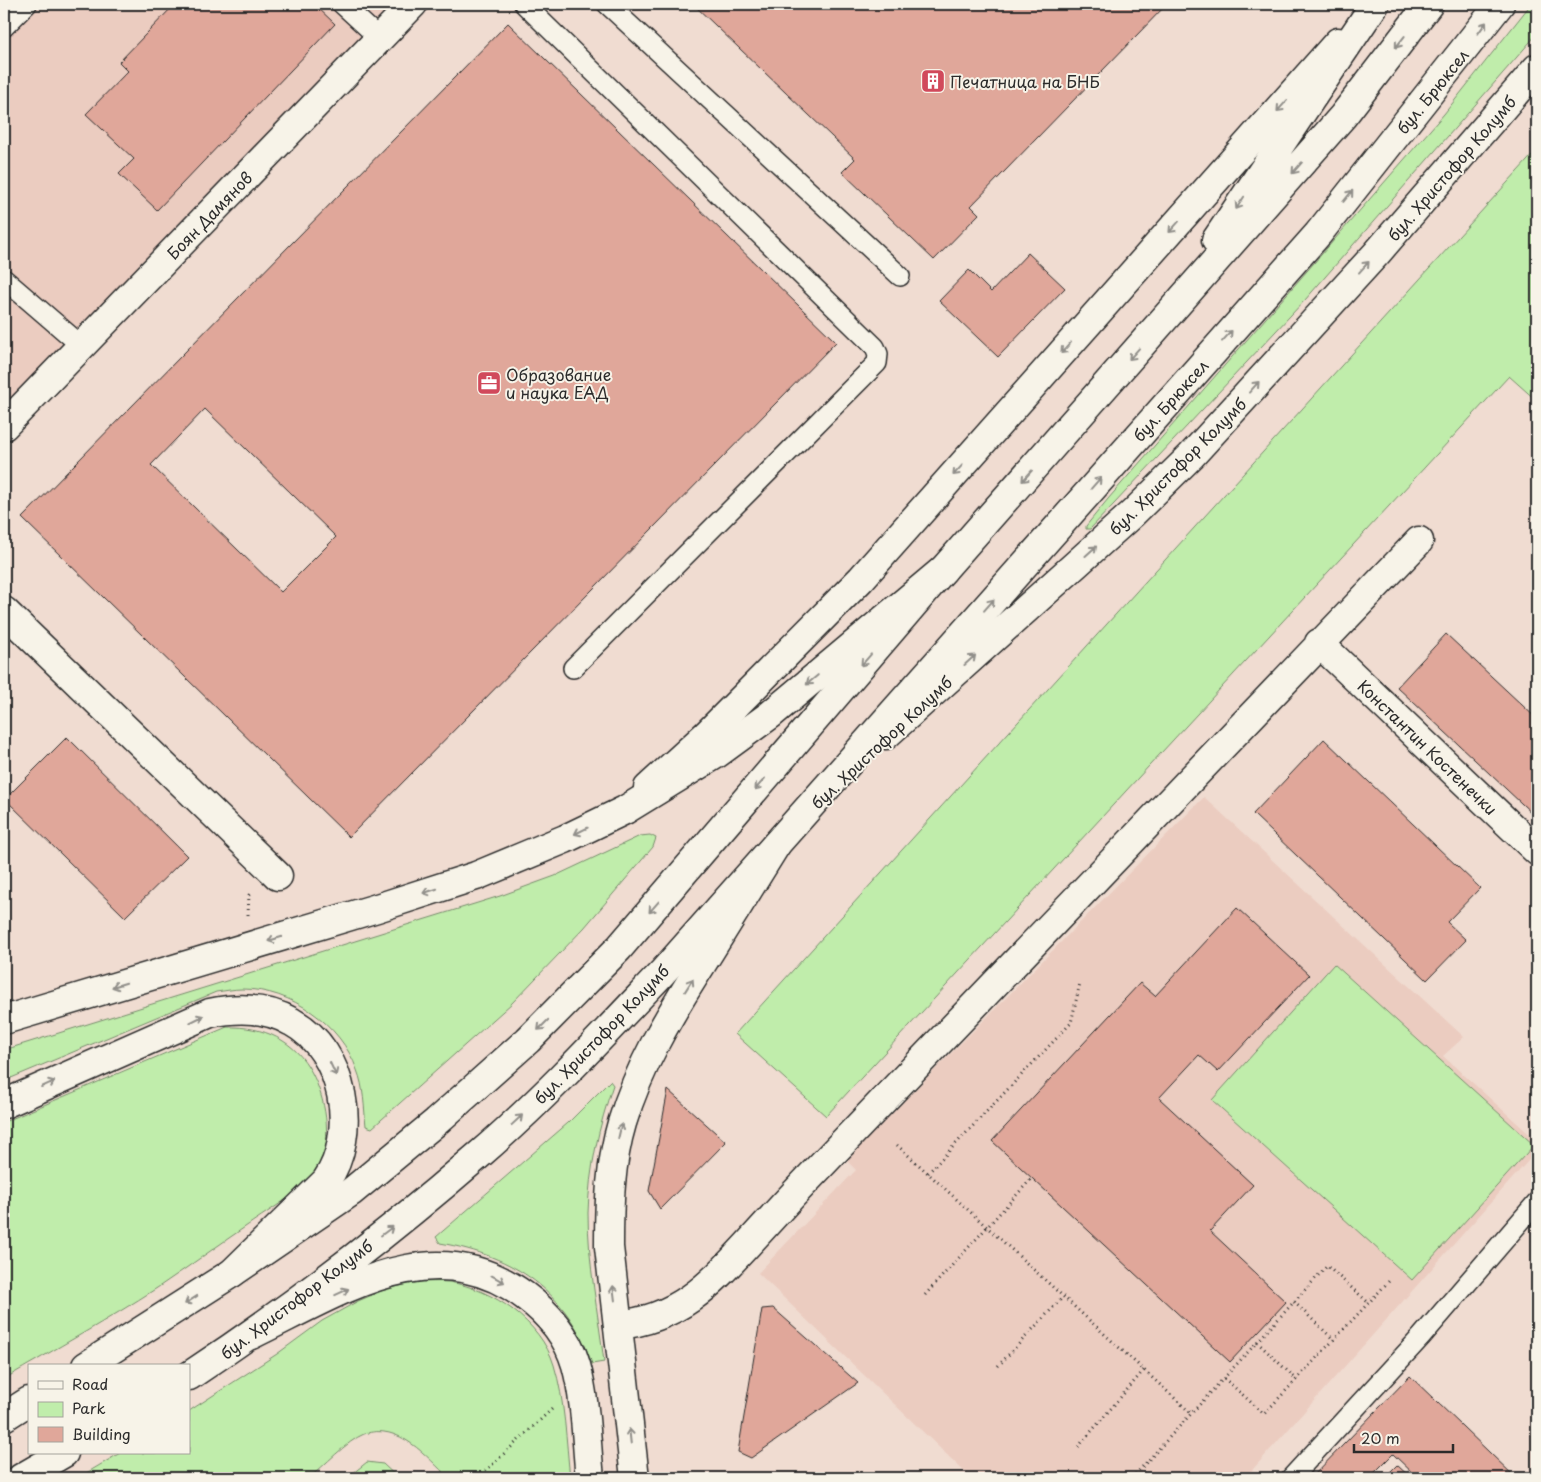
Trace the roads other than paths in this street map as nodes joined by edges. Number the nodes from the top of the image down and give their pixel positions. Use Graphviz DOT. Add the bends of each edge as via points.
graph roads {
  1 [pos="27,4"];
  2 [pos="342,4"];
  3 [pos="413,4"];
  4 [pos="524,4"];
  5 [pos="607,4"];
  6 [pos="1374,4"];
  7 [pos="1429,4"];
  8 [pos="1500,4"];
  9 [pos="4,26"];
  10 [pos="379,38"];
  11 [pos="1537,68"];
  12 [pos="900,276"];
  13 [pos="4,278"];
  14 [pos="1167,318"];
  15 [pos="83,347"];
  16 [pos="4,426"];
  17 [pos="1419,541"];
  18 [pos="943,570"];
  19 [pos="4,611"];
  20 [pos="1319,643"];
  21 [pos="572,668"];
  22 [pos="829,786"];
  23 [pos="625,810"];
  24 [pos="776,845"];
  25 [pos="1537,851"];
  26 [pos="278,876"];
  27 [pos="4,1020"];
  28 [pos="4,1104"];
  29 [pos="1537,1202"];
  30 [pos="232,1273"];
  31 [pos="618,1325"];
  32 [pos="251,1335"];
  33 [pos="89,1364"];
  34 [pos="190,1375"];
  35 [pos="28,1402"];
  36 [pos="4,1417"];
  37 [pos="62,1454"];
  38 [pos="21,1478"];
  39 [pos="590,1478"];
  40 [pos="635,1478"];
  41 [pos="1291,1478"];
  1 -- 9 [label="lane"];
  2 -- 10 [label="lane"];
  3 -- 10 [label="main road, Боян Дамянов"];
  4 -- 21 [label="lane" via="875,347 878,354 876,362"];
  5 -- 12 [label="lane"];
  6 -- 14 [label="main road, one-way" via="1252,184"];
  6 -- 23 [label="main road, one-way" via="861,580 707,734"];
  7 -- 14 [label="main road, one-way" via="1343,116"];
  22 -- 8 [label="main road, бул. Брюксел, one-way" via="1318,234"];
  10 -- 15 [label="main road, Боян Дамянов"];
  22 -- 11 [label="main road, бул. Христофор Колумб, one-way" via="1132,514 1191,456 1377,253"];
  13 -- 15 [label="lane"];
  14 -- 18 [label="main road, one-way"];
  15 -- 16 [label="main road, Боян Дамянов"];
  17 -- 20 [label="main road"];
  18 -- 23 [label="main road, one-way" via="770,715 718,753"];
  18 -- 30 [label="main road, one-way" via="619,948 528,1040 351,1192"];
  19 -- 26 [label="main road"];
  20 -- 25 [label="main road, Константин Костенечки"];
  20 -- 31 [label="main road" via="713,1281 682,1306 635,1324"];
  22 -- 24 [label="main road, бул. Христофор Колумб"];
  23 -- 27 [label="main road, one-way" via="476,876"];
  31 -- 24 [label="main road, one-way" via="609,1247 609,1214 615,1153 622,1122 662,1029"];
  32 -- 24 [label="main road, бул. Христофор Колумб, one-way" via="406,1217 481,1153 593,1046"];
  28 -- 30 [label="main road, one-way" via="210,1013 232,1008 251,1009 273,1013 294,1022 328,1058 338,1080 345,1118 342,1149 326,1181"];
  29 -- 41 [label="lane"];
  30 -- 33 [label="main road, one-way"];
  40 -- 31 [label="main road, one-way"];
  32 -- 34 [label="main road, бул. Христофор Колумб"];
  32 -- 39 [label="main road, one-way" via="364,1281 402,1269 436,1265 464,1267 489,1274 514,1287 539,1307 568,1346 580,1382"];
  35 -- 36 [label="main road"];
  37 -- 38 [label="main road"];
}
